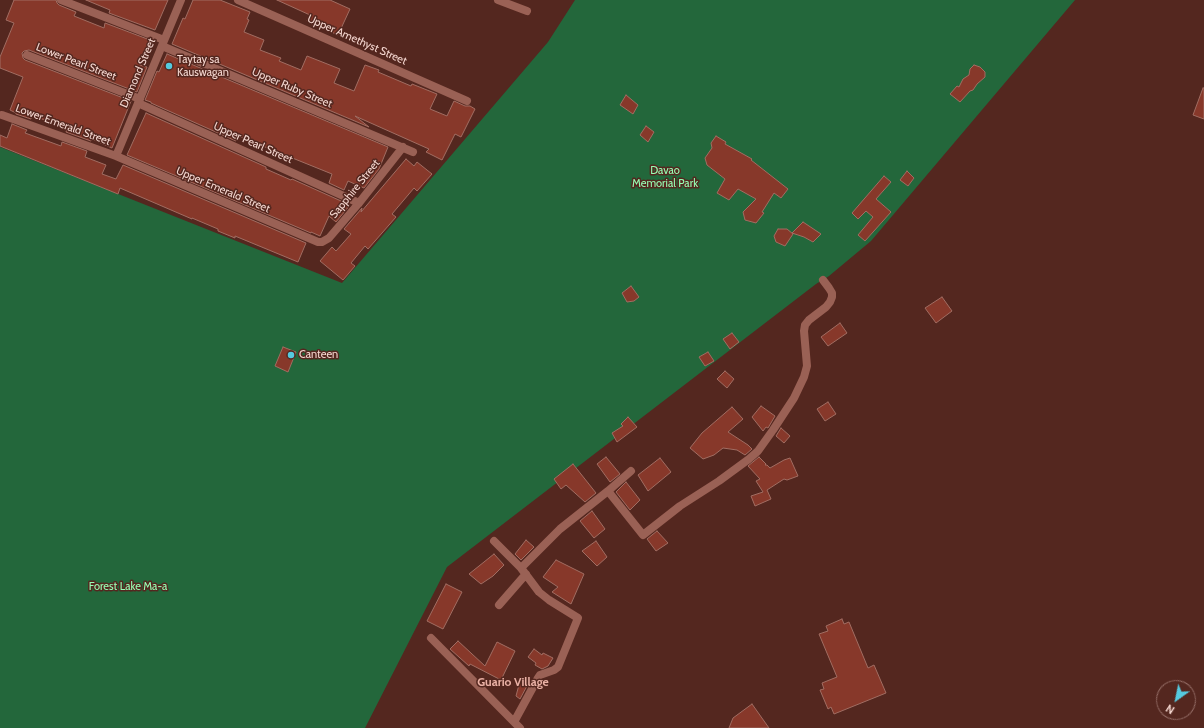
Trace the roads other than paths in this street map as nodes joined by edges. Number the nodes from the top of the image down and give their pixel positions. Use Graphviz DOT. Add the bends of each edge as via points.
graph roads {
  1 [pos="61,0"];
  2 [pos="181,0"];
  3 [pos="238,0"];
  4 [pos="498,0"];
  5 [pos="527,11"];
  6 [pos="163,43"];
  7 [pos="27,55"];
  8 [pos="139,101"];
  9 [pos="467,101"];
  10 [pos="2,115"];
  11 [pos="403,147"];
  12 [pos="413,152"];
  13 [pos="116,156"];
  14 [pos="359,203"];
  15 [pos="322,242"];
  16 [pos="822,280"];
  17 [pos="631,471"];
  18 [pos="608,491"];
  19 [pos="494,541"];
  20 [pos="523,571"];
  21 [pos="499,605"];
  22 [pos="430,638"];
  23 [pos="517,725"];
  1 -- 6 [label="street, Upper Ruby Street"];
  2 -- 6 [label="street, Diamond Street"];
  3 -- 9 [label="street, Upper Amethyst Street"];
  4 -- 5 [label="street"];
  6 -- 8 [label="street, Diamond Street"];
  6 -- 11 [label="street, Upper Ruby Street"];
  7 -- 8 [label="street, Lower Pearl Street"];
  8 -- 13 [label="street, Diamond Street"];
  8 -- 14 [label="street, Upper Pearl Street"];
  10 -- 13 [label="street, Lower Emerald Street"];
  11 -- 12 [label="street, Upper Ruby Street"];
  11 -- 14 [label="street, Sapphire Street"];
  13 -- 15 [label="street, Upper Emerald Street" via="313,241"];
  14 -- 15 [label="street, Sapphire Street" via="329,238"];
  16 -- 18 [label="street" via="832,293 832,297 826,307 805,325 807,366 802,382 773,430 749,460 680,506 643,535"];
  17 -- 18 [label="street"];
  18 -- 20 [label="street" via="560,529"];
  19 -- 20 [label="street"];
  20 -- 21 [label="street"];
  20 -- 23 [label="street" via="539,592 578,618 558,667 540,675"];
  22 -- 23 [label="street"];
}
